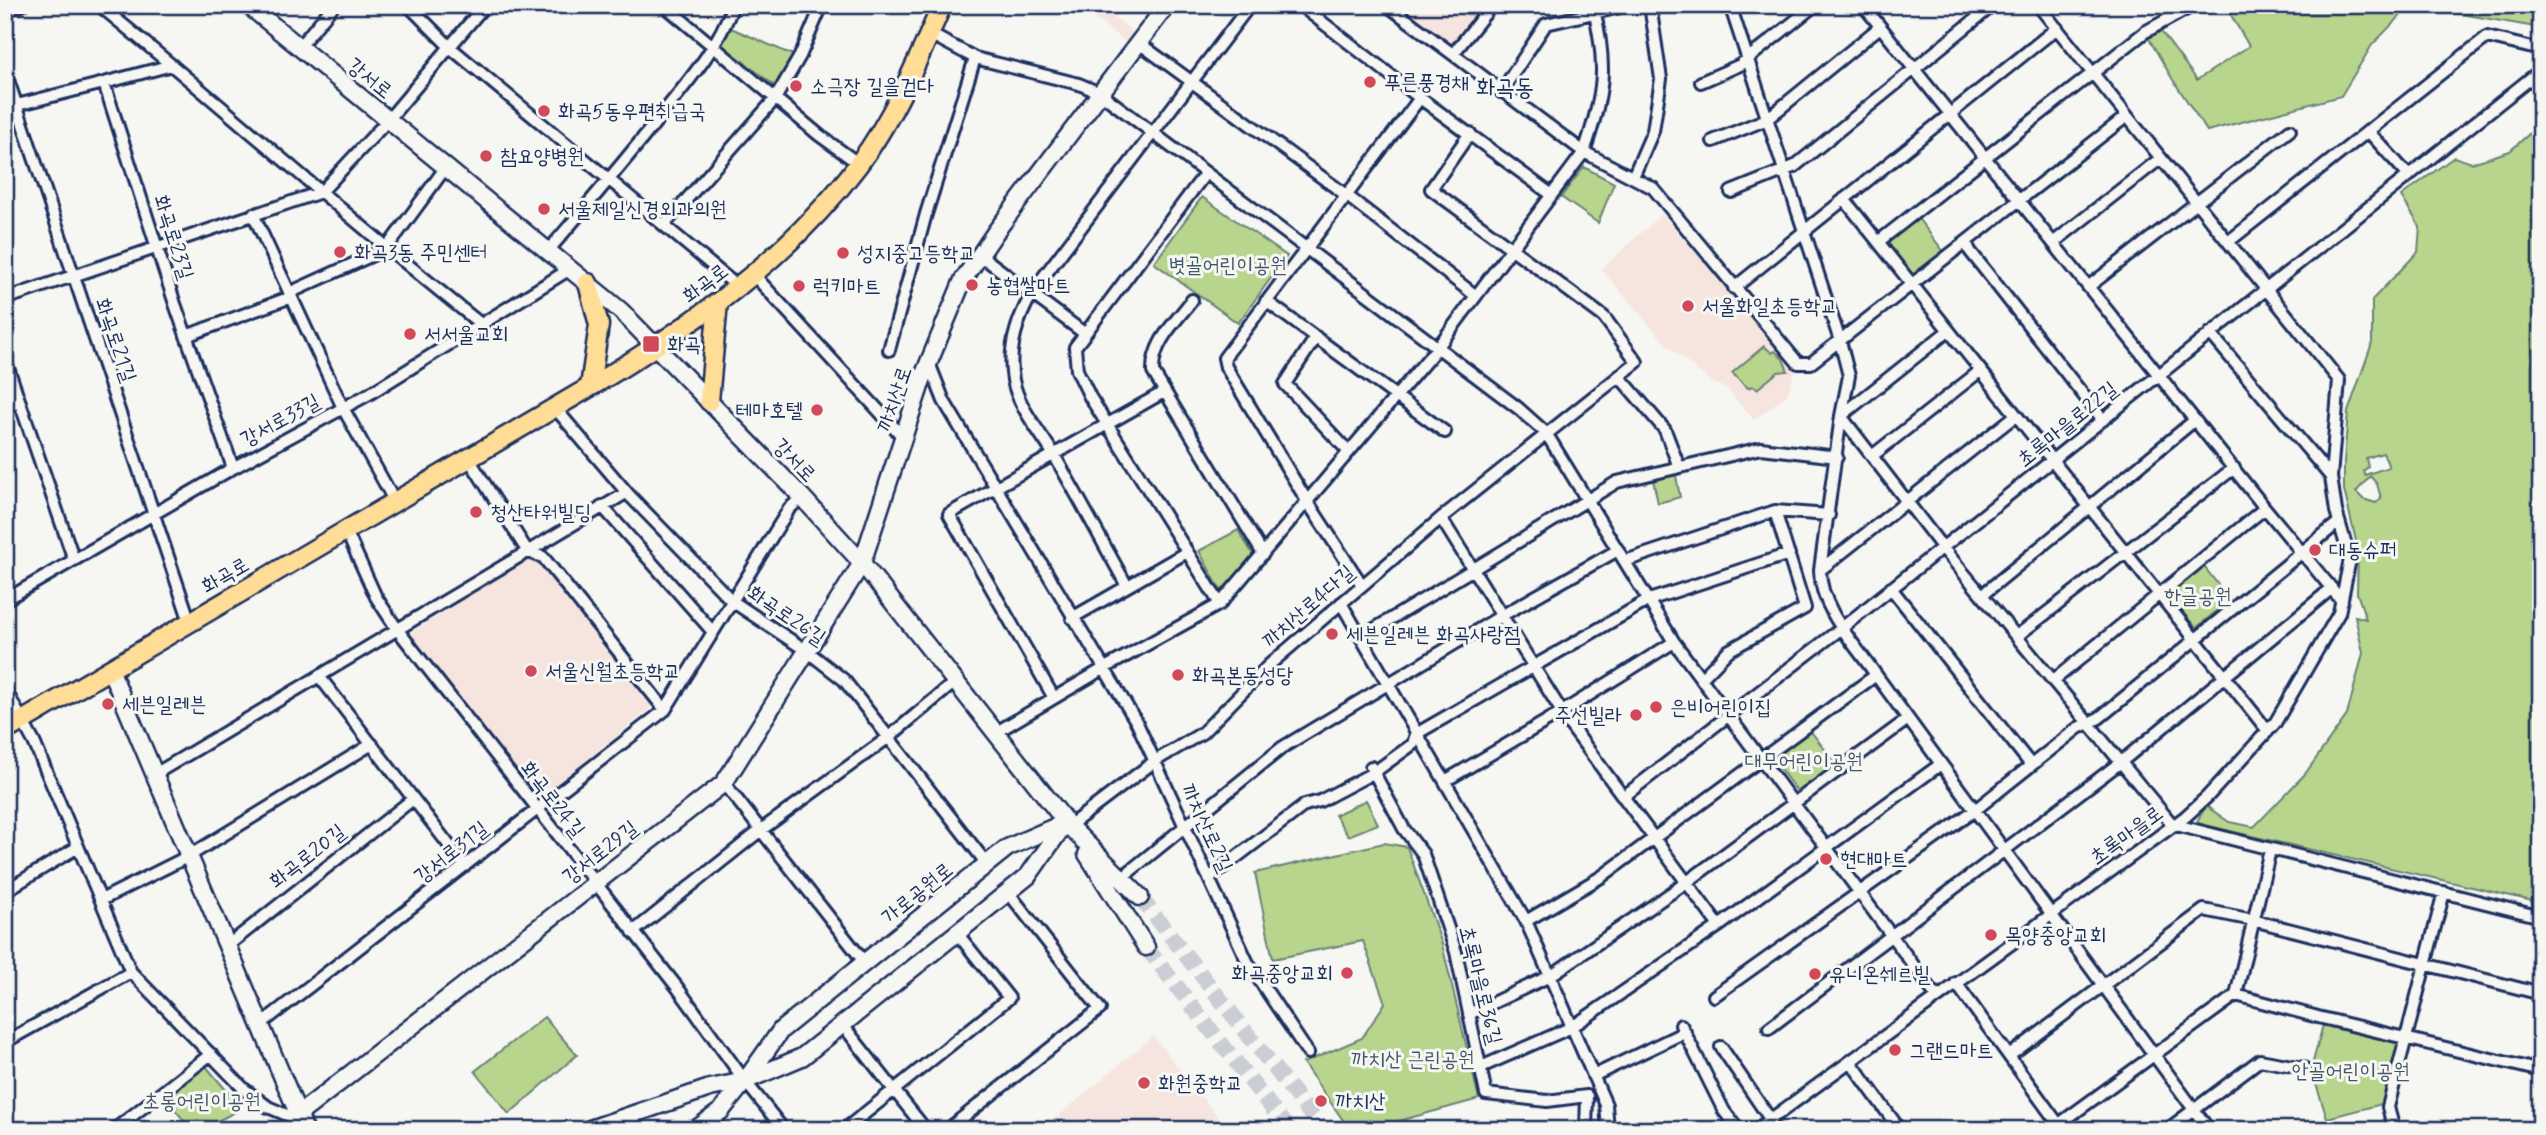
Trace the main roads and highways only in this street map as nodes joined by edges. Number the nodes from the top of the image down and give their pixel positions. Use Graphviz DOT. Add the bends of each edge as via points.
graph roads {
  1 [pos="248,5"];
  2 [pos="942,5"];
  3 [pos="1167,5"];
  4 [pos="588,284"];
  5 [pos="718,302"];
  6 [pos="656,348"];
  7 [pos="590,387"];
  8 [pos="709,401"];
  9 [pos="862,563"];
  10 [pos="110,669"];
  11 [pos="5,731"];
  12 [pos="1068,824"];
  13 [pos="1140,897"];
  14 [pos="1146,947"];
  15 [pos="745,1082"];
  16 [pos="301,1122"];
  17 [pos="587,1130"];
  18 [pos="695,1130"];
  1 -- 4 [label="main road, 강서로"];
  2 -- 5 [label="main road, 화곡로" via="905,87 859,164 794,240"];
  3 -- 9 [label="main road, 까치산로" via="963,280 929,363"];
  4 -- 6 [label="main road, 강서로"];
  4 -- 7 [label="main road" via="599,324"];
  5 -- 6 [label="main road, 화곡로"];
  5 -- 8 [label="main road"];
  6 -- 7 [label="main road, 화곡로"];
  6 -- 8 [label="main road, 강서로"];
  7 -- 10 [label="main road, 화곡로"];
  8 -- 9 [label="main road, 강서로"];
  9 -- 12 [label="main road, 강서로"];
  9 -- 16 [label="main road, 강서로29길" via="724,783"];
  10 -- 11 [label="main road, 화곡로"];
  10 -- 16 [label="main road"];
  12 -- 13 [label="main road, 강서로"];
  12 -- 14 [label="main road, 강서로"];
  12 -- 15 [label="main road, 가로공원로" via="1028,876 802,1057"];
  12 -- 15 [label="main road, 가로공원로" via="1007,848 782,1030"];
  15 -- 17 [label="main road, 가로공원로" via="710,1088"];
  15 -- 18 [label="main road, 가로공원로" via="721,1111"];
}
